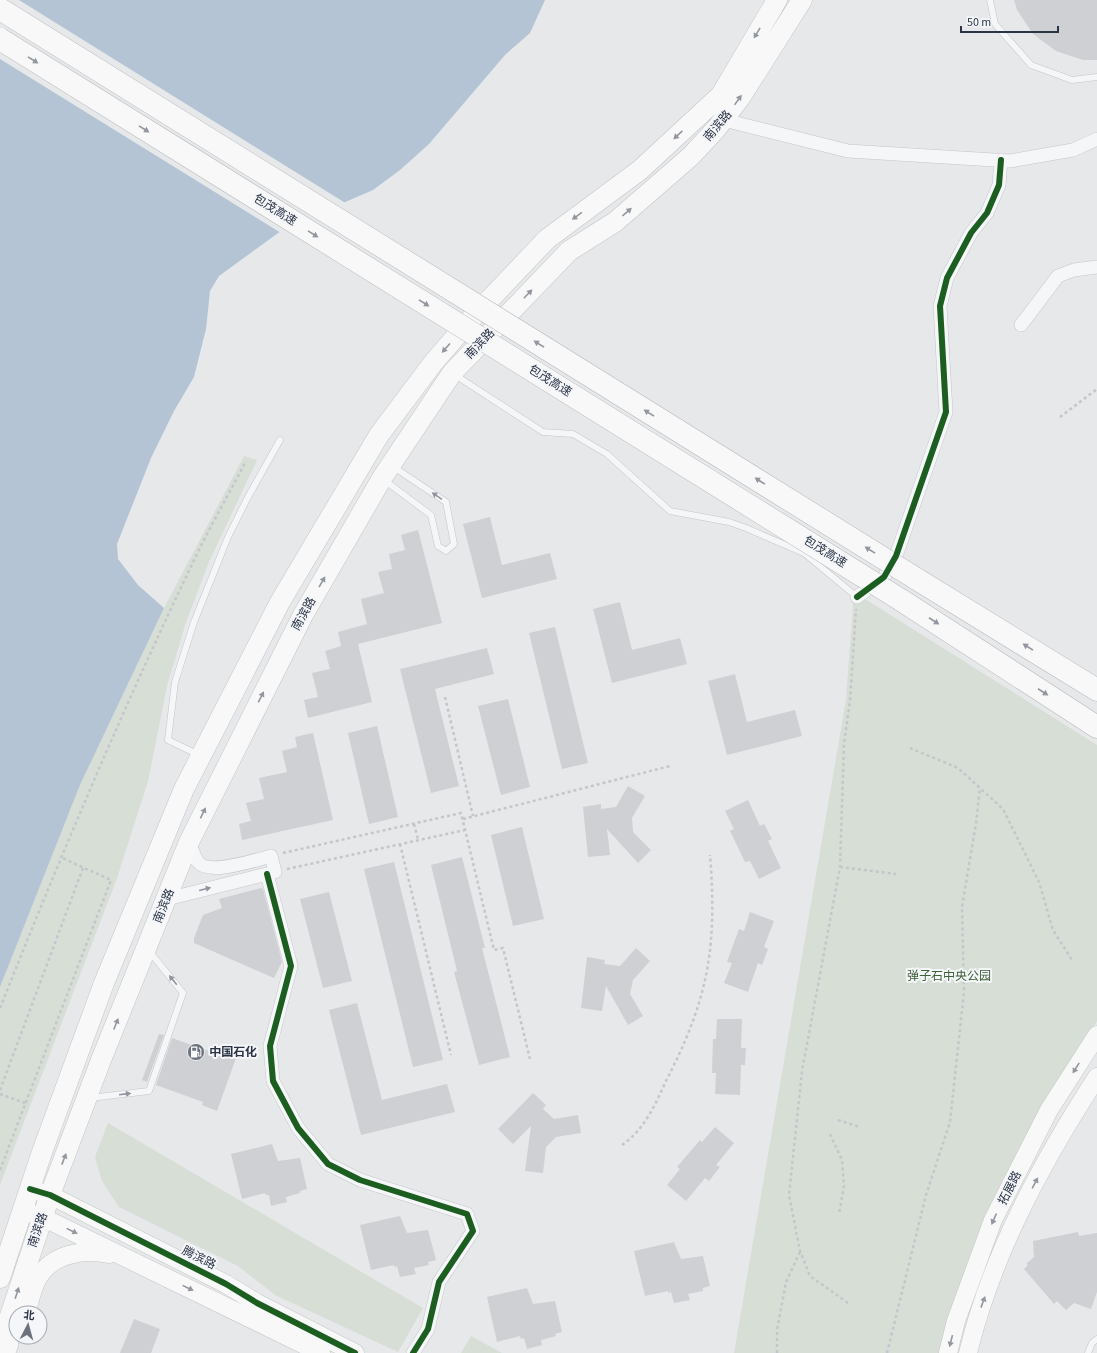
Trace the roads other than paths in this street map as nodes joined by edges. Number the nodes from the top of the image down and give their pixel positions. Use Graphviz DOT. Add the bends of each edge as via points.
graph roads {
  1 [pos="778,0"];
  2 [pos="802,0"];
  3 [pos="990,0"];
  4 [pos="0,9"];
  5 [pos="0,39"];
  6 [pos="1097,77"];
  7 [pos="724,120"];
  8 [pos="1097,139"];
  9 [pos="1001,160"];
  10 [pos="1097,267"];
  11 [pos="1021,325"];
  12 [pos="452,373"];
  13 [pos="280,440"];
  14 [pos="386,472"];
  15 [pos="857,597"];
  16 [pos="1097,690"];
  17 [pos="1097,727"];
  18 [pos="201,756"];
  19 [pos="189,842"];
  20 [pos="271,873"];
  21 [pos="167,898"];
  22 [pos="147,949"];
  23 [pos="1097,1035"];
  24 [pos="1097,1077"];
  25 [pos="86,1098"];
  26 [pos="30,1189"];
  27 [pos="50,1195"];
  28 [pos="23,1211"];
  29 [pos="42,1217"];
  30 [pos="122,1256"];
  31 [pos="0,1278"];
  32 [pos="14,1305"];
  33 [pos="29,1305"];
  34 [pos="1097,1339"];
  35 [pos="321,1353"];
  36 [pos="356,1353"];
  37 [pos="412,1353"];
  38 [pos="948,1353"];
  39 [pos="968,1353"];
  40 [pos="1088,1353"];
  1 -- 18 [label="main road, 南滨路, one-way" via="721,94 640,170 547,238 471,319 416,385 379,435 280,602"];
  7 -- 2 [label="main road, 南滨路, one-way"];
  3 -- 6 [label="lane" via="995,24 1032,65 1072,80"];
  16 -- 4 [label="highway, one-way, bridge"];
  5 -- 17 [label="highway, 包茂高速, one-way, bridge" via="901,600"];
  7 -- 9 [label="street" via="848,151"];
  12 -- 7 [label="main road, 南滨路, one-way" via="569,251 615,222 691,156"];
  8 -- 9 [label="street" via="1073,150"];
  9 -- 15 [label="street" via="999,185 987,213 971,233 947,278 940,306 946,412 896,556 884,577"];
  10 -- 11 [label="street" via="1074,270 1058,276"];
  12 -- 14 [label="main road, 南滨路"];
  12 -- 15 [label="lane" via="543,432 573,434 607,454 670,510 740,526 804,553"];
  13 -- 18 [label="lane" via="228,537 194,622 175,682 168,740"];
  14 -- 14 [label="lane, one-way" via="431,515 438,546 446,551 454,544 446,502"];
  19 -- 14 [label="main road, 南滨路, one-way" via="303,615"];
  18 -- 26 [label="main road, 南滨路" via="184,789 104,983"];
  19 -- 20 [label="street" via="198,862 205,868 219,868 271,856"];
  19 -- 21 [label="main road, 南滨路"];
  21 -- 20 [label="street, one-way"];
  20 -- 37 [label="street" via="291,966 270,1046 273,1081 298,1128 328,1164 360,1180 467,1214 473,1231 439,1282 428,1329"];
  21 -- 22 [label="main road, 南滨路"];
  25 -- 22 [label="main road, 南滨路, one-way"];
  25 -- 22 [label="lane, one-way" via="149,1091 183,993"];
  23 -- 38 [label="street, 拓展路, one-way" via="1049,1110 994,1220 956,1321"];
  39 -- 24 [label="street, 拓展路, one-way" via="974,1328 1010,1230 1066,1124"];
  27 -- 25 [label="main road, 南滨路, one-way"];
  26 -- 27 [label="street, 腾滨路"];
  26 -- 28 [label="main road, 南滨路"];
  27 -- 29 [label="main road, 南滨路"];
  27 -- 36 [label="street, 腾滨路"];
  28 -- 29 [label="street"];
  28 -- 31 [label="main road, 南滨路"];
  29 -- 30 [label="street, one-way"];
  32 -- 29 [label="main road, 南滨路, one-way"];
  30 -- 33 [label="street" via="94,1251 78,1252 60,1258 48,1266 38,1278"];
  30 -- 35 [label="street, one-way"];
  34 -- 40 [label="lane" via="1092,1343"];
}
